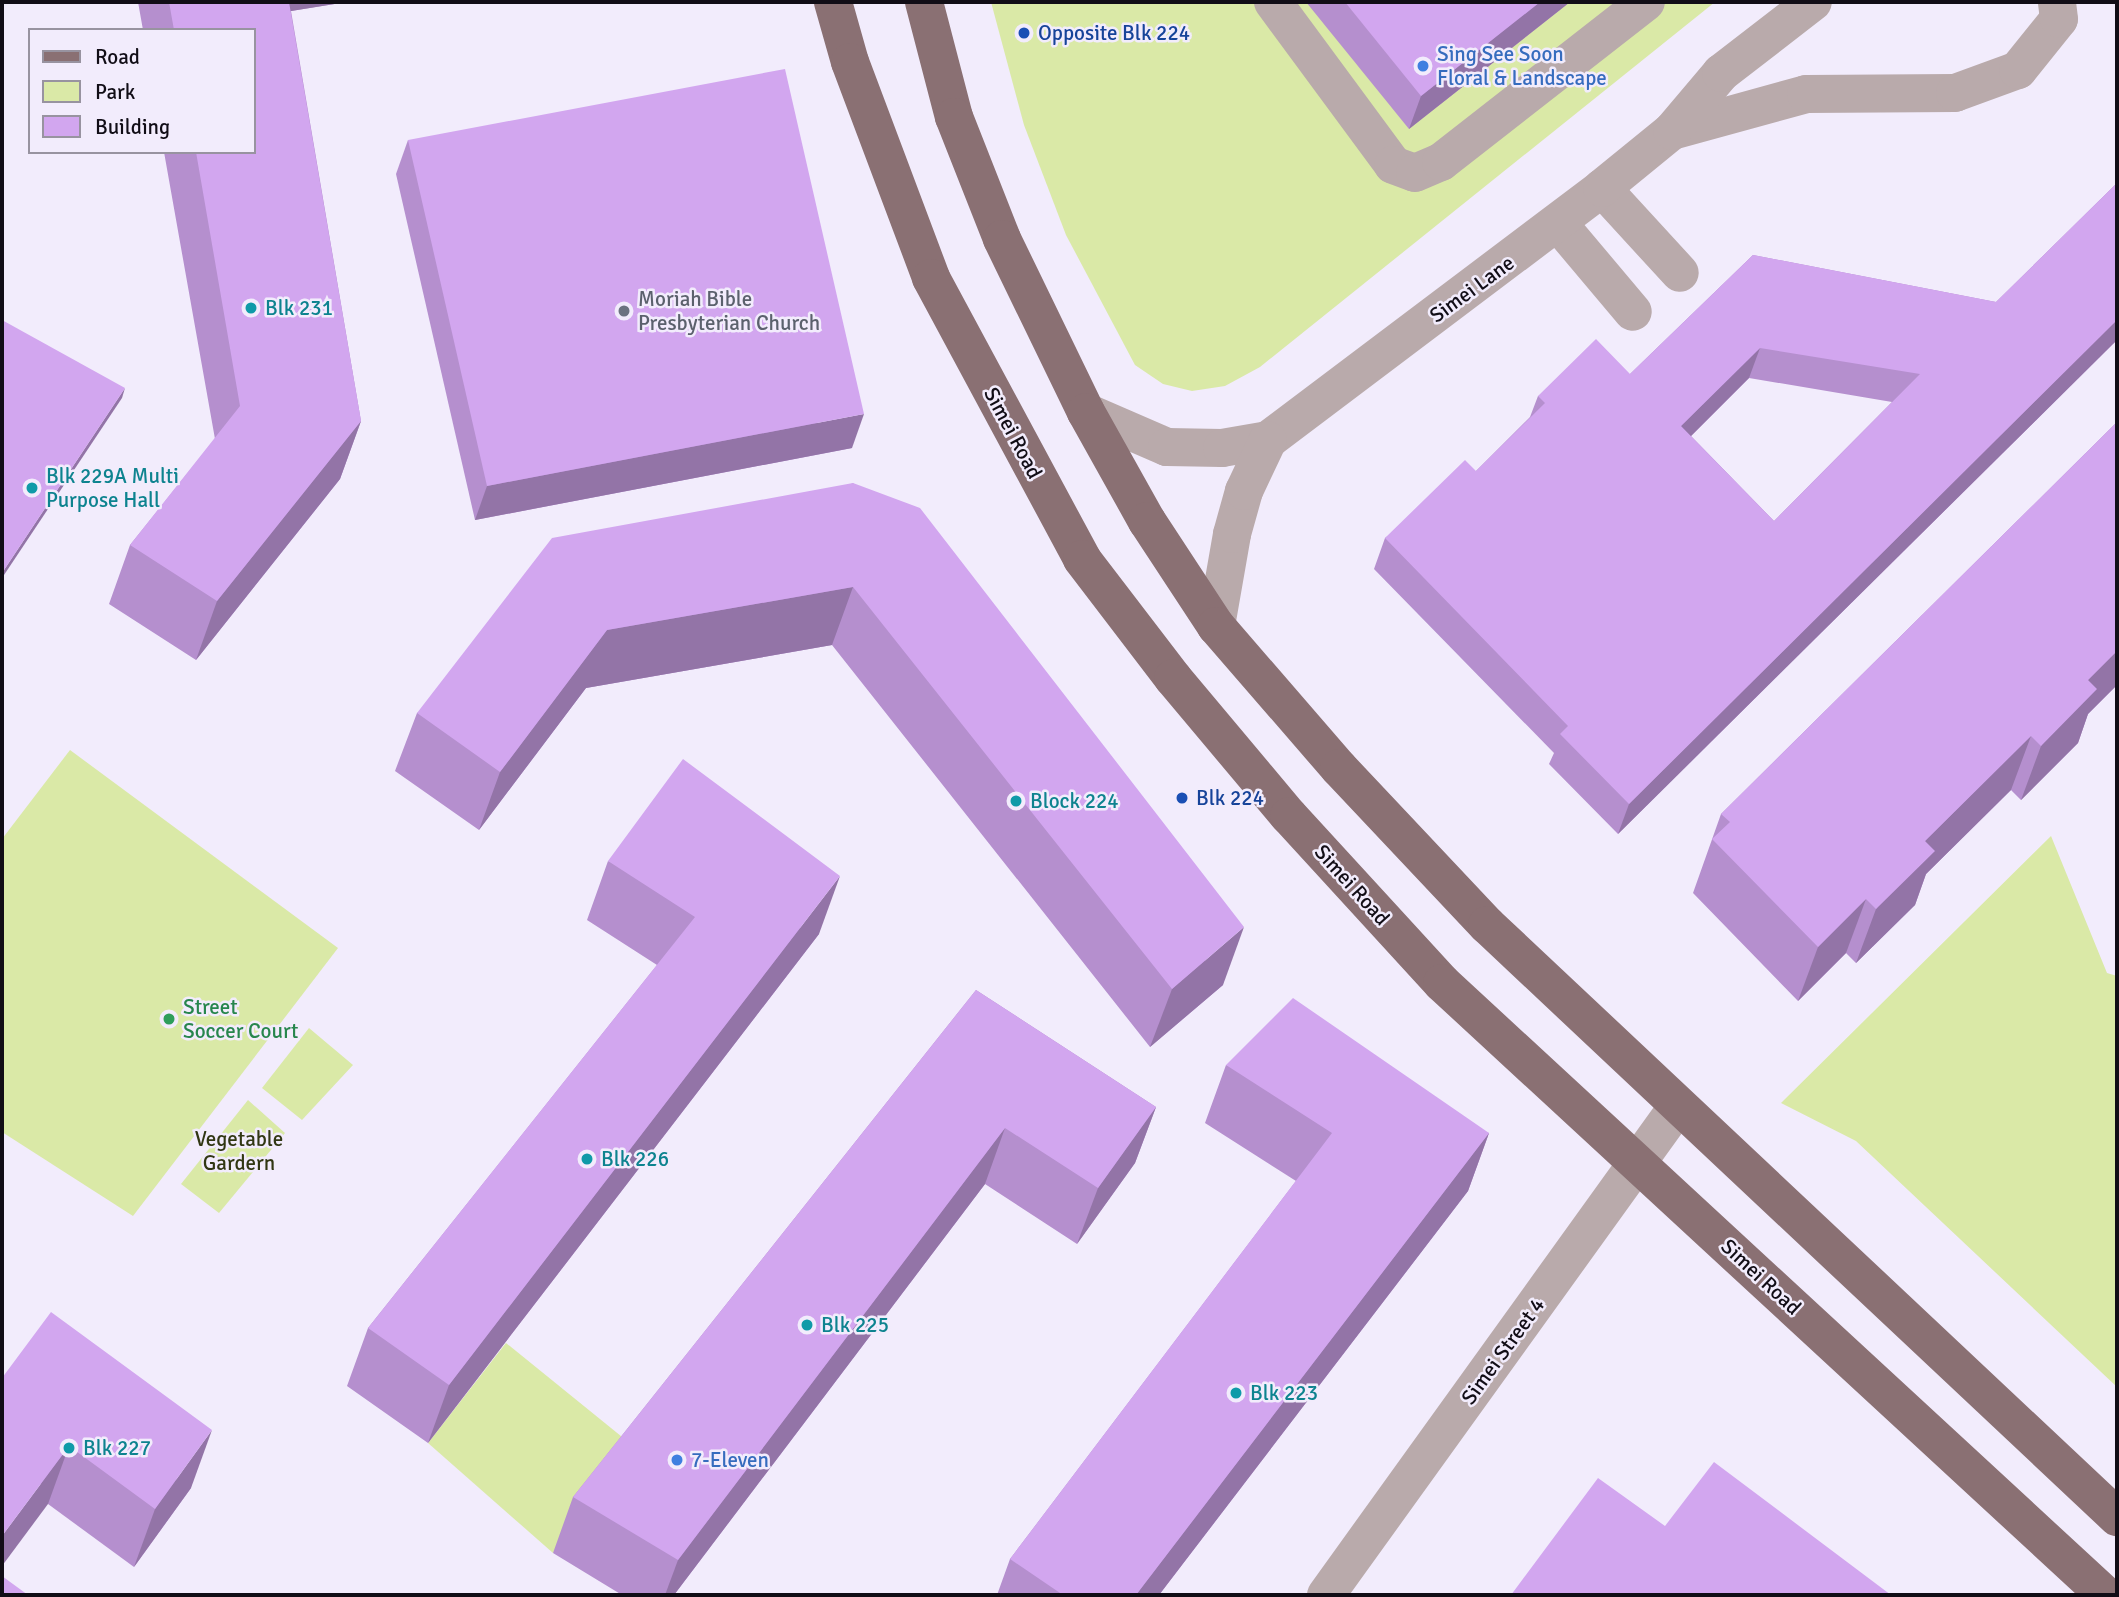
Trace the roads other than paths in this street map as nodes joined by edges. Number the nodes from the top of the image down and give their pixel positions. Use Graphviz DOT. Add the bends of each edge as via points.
graph roads {
  1 [pos="833,2"];
  2 [pos="924,2"];
  3 [pos="1273,2"];
  4 [pos="1646,2"];
  5 [pos="1813,2"];
  6 [pos="2057,2"];
  7 [pos="1672,131"];
  8 [pos="1602,188"];
  9 [pos="1558,223"];
  10 [pos="1680,274"];
  11 [pos="1633,312"];
  12 [pos="1086,412"];
  13 [pos="1268,440"];
  14 [pos="1216,626"];
  15 [pos="1678,1106"];
  16 [pos="1639,1164"];
  17 [pos="2117,1517"];
  18 [pos="1326,1595"];
  19 [pos="2105,1595"];
  1 -- 16 [label="main road, Simei Road" via="850,62 931,278 1082,559 1172,678 1433,974"];
  2 -- 12 [label="main road" via="954,117 1002,239"];
  3 -- 4 [label="street" via="1393,165 1415,173 1441,162"];
  5 -- 7 [label="street, Simei Lane" via="1721,73"];
  6 -- 7 [label="street, Simei Lane" via="2059,19 2018,70 1955,93 1807,94"];
  7 -- 8 [label="street, Simei Lane"];
  8 -- 9 [label="street, Simei Lane"];
  8 -- 10 [label="street"];
  9 -- 11 [label="street"];
  9 -- 13 [label="street, Simei Lane"];
  12 -- 13 [label="street, Simei Lane" via="1167,447 1222,448"];
  12 -- 14 [label="main road" via="1147,521"];
  13 -- 14 [label="street, Simei Lane" via="1244,491"];
  14 -- 15 [label="main road" via="1339,768 1487,925"];
  15 -- 16 [label="street, Simei Street 4"];
  15 -- 17 [label="main road"];
  16 -- 18 [label="street, Simei Street 4"];
  16 -- 19 [label="main road, Simei Road"];
}
